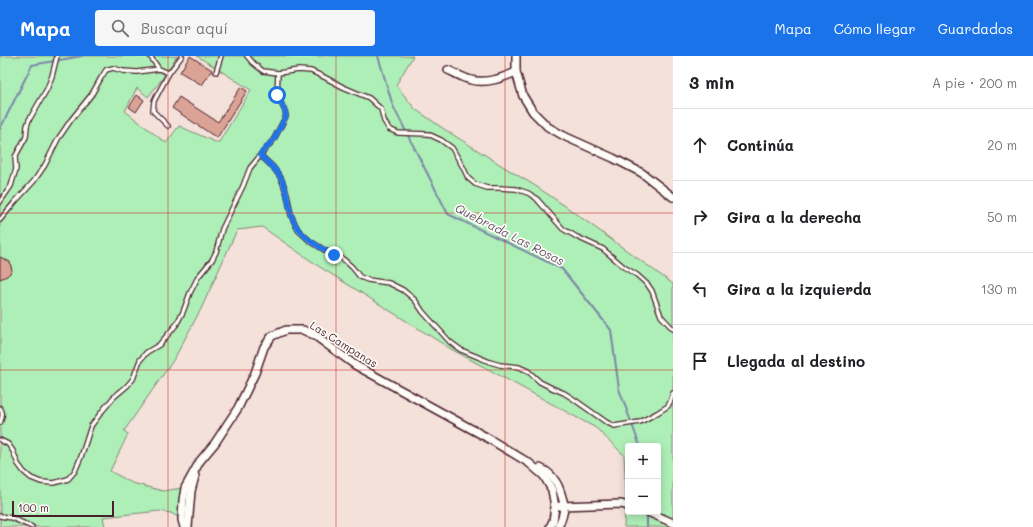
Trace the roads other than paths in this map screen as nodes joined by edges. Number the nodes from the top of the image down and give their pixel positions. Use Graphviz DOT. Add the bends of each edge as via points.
graph roads {
  1 [pos="57,56"];
  2 [pos="150,56"];
  3 [pos="182,56"];
  4 [pos="221,56"];
  5 [pos="247,56"];
  6 [pos="516,56"];
  7 [pos="159,69"];
  8 [pos="448,70"];
  9 [pos="216,72"];
  10 [pos="516,72"];
  11 [pos="169,73"];
  12 [pos="278,73"];
  13 [pos="168,126"];
  14 [pos="260,155"];
  15 [pos="673,197"];
  16 [pos="0,202"];
  17 [pos="0,220"];
  18 [pos="673,329"];
  19 [pos="673,393"];
  20 [pos="0,408"];
  21 [pos="0,424"];
  22 [pos="0,440"];
  23 [pos="200,461"];
  24 [pos="528,463"];
  25 [pos="625,505"];
  26 [pos="556,506"];
  27 [pos="564,506"];
  28 [pos="655,515"];
  29 [pos="0,516"];
  30 [pos="673,523"];
  31 [pos="32,527"];
  32 [pos="184,527"];
  33 [pos="188,527"];
  34 [pos="550,527"];
  35 [pos="558,527"];
  1 -- 16 [label="lane" via="52,76 29,120 26,137 15,157 16,169 12,186"];
  2 -- 7 [label="lane"];
  3 -- 11 [label="lane"];
  4 -- 9 [label="lane"];
  5 -- 12 [label="lane" via="253,64 264,71"];
  6 -- 10 [label="street"];
  7 -- 11 [label="lane"];
  7 -- 17 [label="lane" via="137,72 114,68 106,70 92,94 58,139 34,181"];
  8 -- 10 [label="street" via="470,80 481,81 494,80"];
  10 -- 15 [label="street" via="523,96 533,112 548,127 642,174"];
  11 -- 13 [label="lane" via="154,101 153,111"];
  12 -- 14 [label="lane" via="277,95 286,116 274,139"];
  12 -- 18 [label="lane" via="310,71 369,98 381,109 389,129 398,133 428,134 452,148 468,178 475,184 487,188 516,189 536,198 563,229 602,249 648,285 661,316"];
  14 -- 19 [label="lane" via="281,178 298,230 310,241 343,259 360,277 389,283 403,290 415,300 422,312 450,342 461,350 490,362 528,371 546,385 564,393 614,426 640,422 657,414 668,406"];
  14 -- 22 [label="lane" via="250,168 222,229 216,252 198,277 176,324 159,345 140,360 133,379 114,397 91,426 75,471 68,479 54,483 31,478 18,464 8,444"];
  20 -- 21 [label="lane"];
  23 -- 24 [label="street, Las Campanas" via="238,408 264,347 272,336 286,330 303,330 355,365"];
  23 -- 32 [label="street, Las Campanas" via="185,488 182,520"];
  23 -- 33 [label="street, Las Campanas" via="191,491"];
  24 -- 26 [label="street, Las Campanas" via="544,476 552,490"];
  24 -- 27 [label="street, Las Campanas" via="543,469 554,478 560,488"];
  25 -- 27 [label="street"];
  26 -- 27 [label="street"];
  26 -- 34 [label="street"];
  27 -- 35 [label="street, Las Campanas"];
  28 -- 30 [label="street"];
  29 -- 31 [label="lane" via="12,518"];
}
